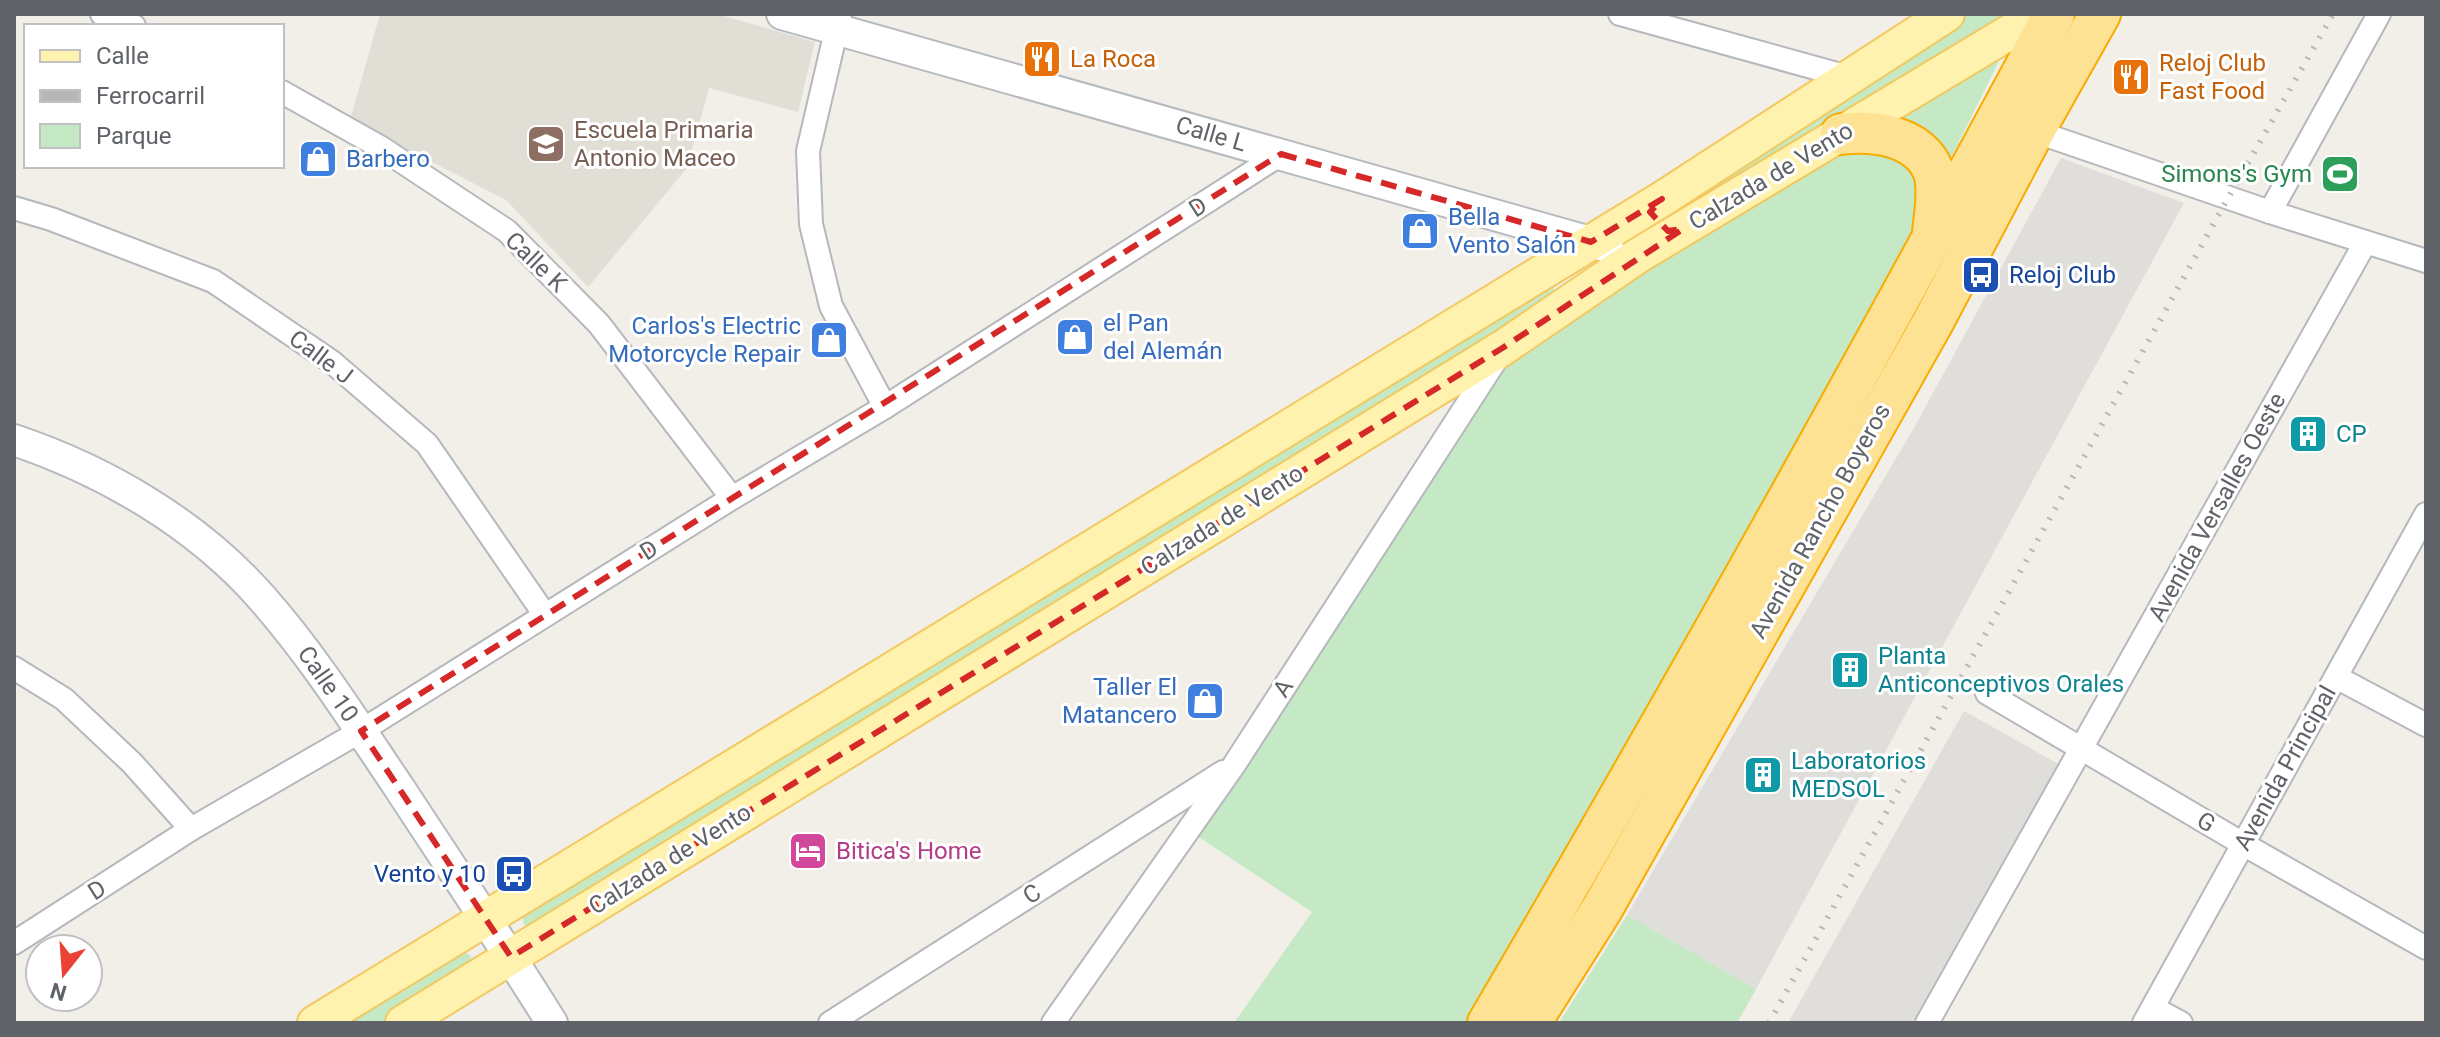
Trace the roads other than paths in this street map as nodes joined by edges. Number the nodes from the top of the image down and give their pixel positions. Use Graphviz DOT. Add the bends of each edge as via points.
graph roads {
  1 [pos="102,14"];
  2 [pos="782,14"];
  3 [pos="1620,14"];
  4 [pos="1947,14"];
  5 [pos="2040,14"];
  6 [pos="2054,14"];
  7 [pos="2100,14"];
  8 [pos="2379,14"];
  9 [pos="838,22"];
  10 [pos="129,24"];
  11 [pos="1848,77"];
  12 [pos="284,93"];
  13 [pos="2034,131"];
  14 [pos="1841,134"];
  15 [pos="1281,154"];
  16 [pos="1973,162"];
  17 [pos="1662,199"];
  18 [pos="14,208"];
  19 [pos="2270,212"];
  20 [pos="1683,229"];
  21 [pos="1932,240"];
  22 [pos="1591,242"];
  23 [pos="2365,243"];
  24 [pos="1639,255"];
  25 [pos="1562,260"];
  26 [pos="2426,261"];
  27 [pos="1575,298"];
  28 [pos="1504,347"];
  29 [pos="885,407"];
  30 [pos="14,440"];
  31 [pos="732,498"];
  32 [pos="2426,514"];
  33 [pos="545,615"];
  34 [pos="14,668"];
  35 [pos="2336,677"];
  36 [pos="1987,693"];
  37 [pos="2426,725"];
  38 [pos="361,731"];
  39 [pos="2082,747"];
  40 [pos="1234,765"];
  41 [pos="191,829"];
  42 [pos="2243,844"];
  43 [pos="486,918"];
  44 [pos="14,943"];
  45 [pos="2426,948"];
  46 [pos="511,957"];
  47 [pos="2148,1015"];
  48 [pos="315,1023"];
  49 [pos="403,1023"];
  50 [pos="552,1023"];
  51 [pos="830,1023"];
  52 [pos="1053,1023"];
  53 [pos="1488,1023"];
  54 [pos="1530,1023"];
  55 [pos="1927,1023"];
  56 [pos="2181,1023"];
  1 -- 10 [label="street"];
  2 -- 9 [label="street, Calle L"];
  3 -- 11 [label="street"];
  4 -- 11 [label="main road, Calzada de Vento"];
  5 -- 14 [label="main road, Calzada de Vento"];
  6 -- 16 [label="highway, Avenida Rancho Boyeros"];
  7 -- 13 [label="highway, Avenida Rancho Boyeros"];
  8 -- 19 [label="street"];
  9 -- 15 [label="street, Calle L"];
  9 -- 29 [label="street" via="808,151 811,224 831,306"];
  11 -- 17 [label="main road, Calzada de Vento"];
  12 -- 31 [label="street, Calle K" via="380,147 507,231 599,324"];
  13 -- 16 [label="highway" via="2003,138"];
  13 -- 19 [label="street"];
  13 -- 54 [label="highway, Avenida Rancho Boyeros" via="1933,322 1602,909"];
  14 -- 20 [label="main road, Calzada de Vento"];
  14 -- 21 [label="highway" via="1884,135 1909,144 1924,157 1935,182"];
  15 -- 22 [label="street, Calle L"];
  15 -- 29 [label="street, D"];
  16 -- 21 [label="highway, Avenida Rancho Boyeros"];
  17 -- 20 [label="main road" via="1654,209 1657,221 1667,230"];
  17 -- 22 [label="main road, Calzada de Vento"];
  18 -- 33 [label="street, Calle J" via="213,281 332,362 427,444"];
  19 -- 23 [label="street"];
  20 -- 24 [label="main road, Calzada de Vento"];
  21 -- 53 [label="highway, Avenida Rancho Boyeros" via="1746,578"];
  22 -- 24 [label="street, Calle L"];
  22 -- 25 [label="main road, Calzada de Vento"];
  23 -- 26 [label="street"];
  23 -- 39 [label="street, Avenida Versalles Oeste"];
  24 -- 27 [label="main road, Calzada de Vento"];
  25 -- 27 [label="main road" via="1581,272"];
  25 -- 43 [label="main road, Calzada de Vento"];
  27 -- 28 [label="main road, Calzada de Vento"];
  28 -- 40 [label="street, A"];
  28 -- 46 [label="main road, Calzada de Vento"];
  29 -- 31 [label="street, D"];
  30 -- 38 [label="street, Calle 10" via="106,478 168,516 226,562 291,633"];
  31 -- 33 [label="street, D"];
  32 -- 35 [label="street, Avenida Principal"];
  33 -- 38 [label="street, D"];
  34 -- 41 [label="street" via="64,699"];
  35 -- 37 [label="street"];
  35 -- 42 [label="street, Avenida Principal"];
  36 -- 39 [label="street, G"];
  38 -- 41 [label="street, D"];
  38 -- 43 [label="street, Calle 10"];
  39 -- 42 [label="street, G"];
  39 -- 55 [label="street, Avenida Versalles Oeste"];
  40 -- 51 [label="street, C"];
  40 -- 52 [label="street, A"];
  41 -- 44 [label="street, D"];
  42 -- 45 [label="street, G"];
  42 -- 47 [label="street, Avenida Principal"];
  43 -- 46 [label="street, Calle 10"];
  43 -- 48 [label="main road, Calzada de Vento"];
  46 -- 49 [label="main road, Calzada de Vento"];
  46 -- 50 [label="street, Calle 10"];
  47 -- 56 [label="street"];
}
